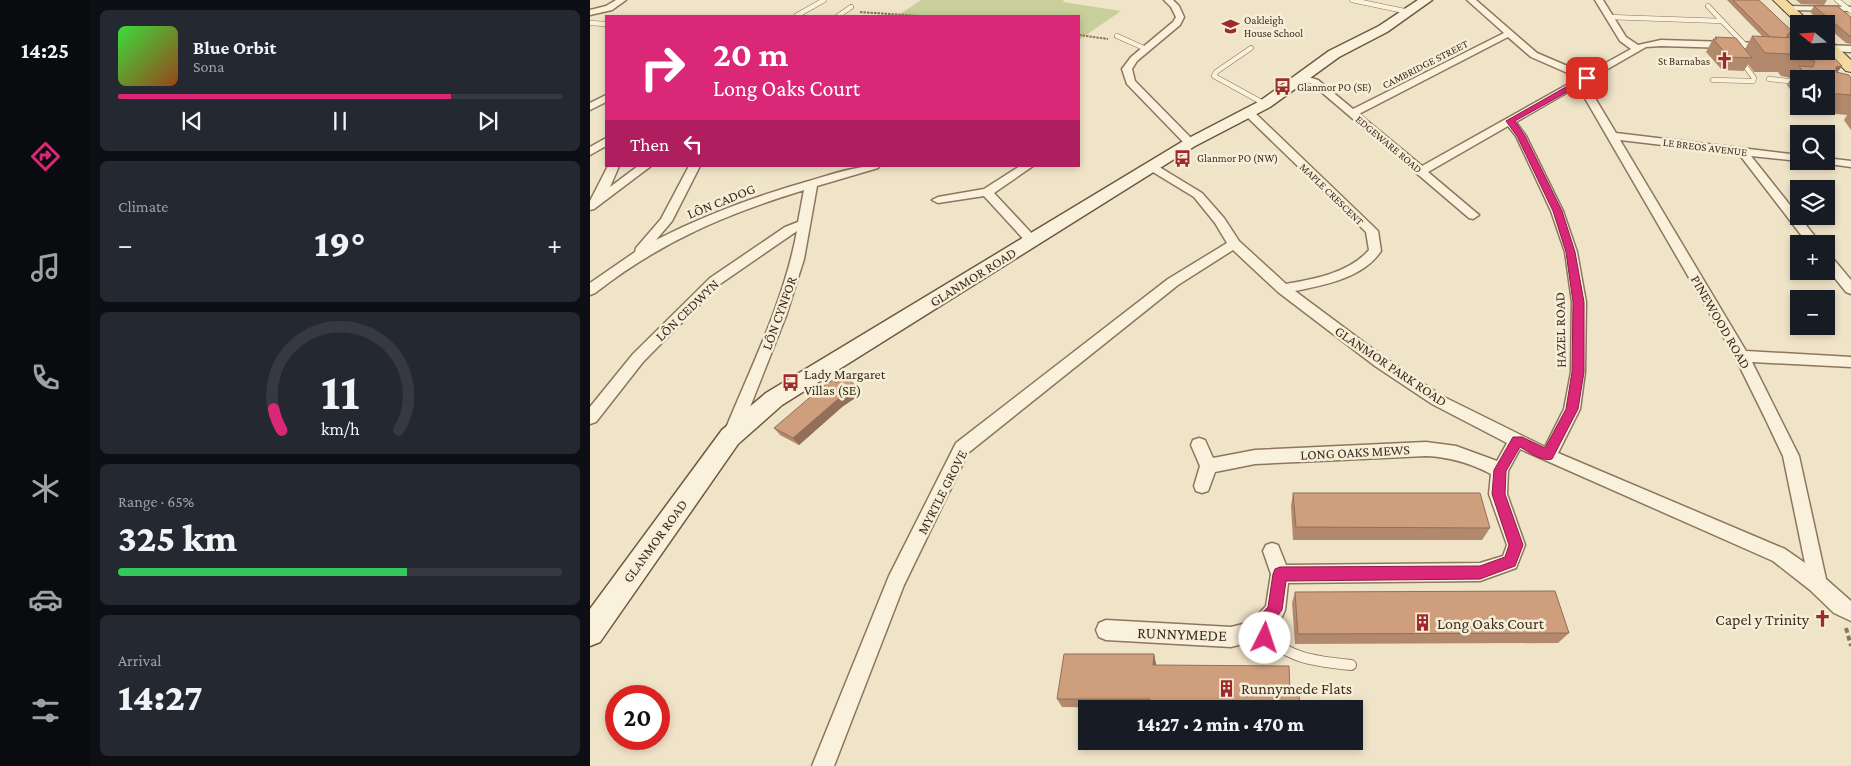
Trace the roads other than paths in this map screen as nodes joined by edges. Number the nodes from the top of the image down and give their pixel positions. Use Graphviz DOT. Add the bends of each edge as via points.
graph roads {
  1 [pos="622,0"];
  2 [pos="824,0"];
  3 [pos="1168,0"];
  4 [pos="1352,0"];
  5 [pos="1426,0"];
  6 [pos="1470,0"];
  7 [pos="1599,0"];
  8 [pos="1837,0"];
  9 [pos="1783,4"];
  10 [pos="1708,6"];
  11 [pos="849,9"];
  12 [pos="1850,10"];
  13 [pos="1409,12"];
  14 [pos="590,13"];
  15 [pos="798,15"];
  16 [pos="840,15"];
  17 [pos="1795,15"];
  18 [pos="1609,17"];
  19 [pos="1722,21"];
  20 [pos="590,23"];
  21 [pos="605,24"];
  22 [pos="1508,34"];
  23 [pos="1117,36"];
  24 [pos="1730,46"];
  25 [pos="1746,46"];
  26 [pos="1790,47"];
  27 [pos="1251,48"];
  28 [pos="1636,48"];
  29 [pos="1835,48"];
  30 [pos="1146,49"];
  31 [pos="1851,50"];
  32 [pos="1835,53"];
  33 [pos="1851,68"];
  34 [pos="1302,78"];
  35 [pos="1587,78"];
  36 [pos="1769,79"];
  37 [pos="1713,80"];
  38 [pos="1790,81"];
  39 [pos="605,99"];
  40 [pos="1265,104"];
  41 [pos="590,107"];
  42 [pos="1249,113"];
  43 [pos="1352,114"];
  44 [pos="1510,121"];
  45 [pos="1612,136"];
  46 [pos="605,143"];
  47 [pos="1190,143"];
  48 [pos="590,152"];
  49 [pos="1742,152"];
  50 [pos="1790,157"];
  51 [pos="1835,162"];
  52 [pos="1851,164"];
  53 [pos="613,167"];
  54 [pos="645,167"];
  55 [pos="871,167"];
  56 [pos="1026,167"];
  57 [pos="1152,168"];
  58 [pos="695,169"];
  59 [pos="1421,172"];
  60 [pos="811,185"];
  61 [pos="987,192"];
  62 [pos="938,200"];
  63 [pos="594,203"];
  64 [pos="1473,214"];
  65 [pos="804,224"];
  66 [pos="1808,235"];
  67 [pos="1032,241"];
  68 [pos="1234,244"];
  69 [pos="633,260"];
  70 [pos="1835,269"];
  71 [pos="1283,289"];
  72 [pos="1851,289"];
  73 [pos="590,290"];
  74 [pos="1742,356"];
  75 [pos="1851,362"];
  76 [pos="590,418"];
  77 [pos="730,437"];
  78 [pos="1518,440"];
  79 [pos="1199,446"];
  80 [pos="1548,456"];
  81 [pos="1208,466"];
  82 [pos="1500,470"];
  83 [pos="1202,486"];
  84 [pos="1272,551"];
  85 [pos="1280,574"];
  86 [pos="1817,584"];
  87 [pos="1851,612"];
  88 [pos="1106,630"];
  89 [pos="1257,630"];
  90 [pos="590,632"];
  91 [pos="1351,665"];
  92 [pos="823,766"];
  1 -- 14 [label="street" via="609,8"];
  2 -- 15 [label="lane"];
  3 -- 30 [label="street" via="1180,17"];
  4 -- 13 [label="lane"];
  5 -- 13 [label="street, GLANMOR ROAD"];
  6 -- 22 [label="street"];
  7 -- 18 [label="street"];
  8 -- 12 [label="lane"];
  9 -- 12 [label="street"];
  9 -- 17 [label="main road"];
  10 -- 19 [label="lane"];
  11 -- 16 [label="lane"];
  13 -- 34 [label="street, GLANMOR ROAD" via="1334,54"];
  18 -- 19 [label="lane"];
  18 -- 28 [label="street" via="1623,39"];
  19 -- 25 [label="lane"];
  20 -- 21 [label="lane"];
  22 -- 35 [label="street" via="1534,55"];
  22 -- 43 [label="street, CAMBRIDGE STREET"];
  23 -- 30 [label="lane"];
  24 -- 25 [label="street"];
  24 -- 28 [label="street" via="1651,43"];
  24 -- 37 [label="lane" via="1753,81"];
  25 -- 26 [label="street"];
  27 -- 40 [label="lane" via="1214,76"];
  28 -- 35 [label="street"];
  29 -- 31 [label="street"];
  30 -- 47 [label="street" via="1128,69 1130,82"];
  32 -- 33 [label="main road"];
  34 -- 40 [label="street, GLANMOR ROAD"];
  34 -- 43 [label="street, EDGEWARE ROAD" via="1315,82"];
  35 -- 44 [label="street"];
  35 -- 45 [label="street, PINEWOOD ROAD" via="1584,88"];
  36 -- 38 [label="lane"];
  39 -- 41 [label="street"];
  40 -- 42 [label="street, GLANMOR ROAD"];
  42 -- 47 [label="street, GLANMOR ROAD"];
  42 -- 71 [label="street, MAPLE CRESCENT" via="1372,231 1375,251 1365,263 1326,280"];
  43 -- 59 [label="street, EDGEWARE ROAD"];
  44 -- 59 [label="street"];
  44 -- 80 [label="street, HAZEL ROAD" via="1521,136 1557,211 1571,252 1579,302 1578,372 1572,409"];
  45 -- 49 [label="street, LE BREOS AVENUE"];
  45 -- 74 [label="street, PINEWOOD ROAD"];
  46 -- 48 [label="street"];
  47 -- 57 [label="street, GLANMOR ROAD"];
  49 -- 50 [label="street, LE BREOS AVENUE"];
  49 -- 66 [label="street"];
  51 -- 52 [label="street"];
  53 -- 63 [label="street"];
  54 -- 63 [label="street"];
  55 -- 60 [label="street, LÔN CADOG"];
  56 -- 61 [label="street"];
  57 -- 67 [label="street, GLANMOR ROAD"];
  57 -- 68 [label="street, GLANMOR PARK ROAD" via="1198,195"];
  58 -- 69 [label="street" via="666,221"];
  59 -- 64 [label="street, EDGEWARE ROAD"];
  60 -- 65 [label="street, LÔN CYNFOR"];
  60 -- 69 [label="street, LÔN CADOG" via="708,221"];
  61 -- 62 [label="street"];
  61 -- 67 [label="street"];
  65 -- 76 [label="street, LÔN CEDWYN" via="789,230 715,281 638,358"];
  65 -- 77 [label="street, LÔN CYNFOR" via="798,259 779,316"];
  67 -- 77 [label="street, GLANMOR ROAD" via="774,399"];
  68 -- 71 [label="street, GLANMOR PARK ROAD"];
  68 -- 92 [label="street, MYRTLE GROVE" via="1173,282 962,448 896,582"];
  69 -- 73 [label="street, LÔN CADOG"];
  70 -- 72 [label="street"];
  71 -- 78 [label="street, GLANMOR PARK ROAD" via="1380,362 1438,400"];
  74 -- 75 [label="street"];
  74 -- 86 [label="street, PINEWOOD ROAD" via="1791,456"];
  77 -- 90 [label="street, GLANMOR ROAD"];
  78 -- 80 [label="street, GLANMOR PARK ROAD"];
  78 -- 82 [label="street"];
  79 -- 81 [label="street"];
  80 -- 86 [label="street, GLANMOR PARK ROAD" via="1779,555"];
  81 -- 82 [label="street, LONG OAKS MEWS" via="1255,457 1448,450 1469,455"];
  81 -- 83 [label="street"];
  82 -- 85 [label="street" via="1498,494 1516,545 1510,562 1480,572"];
  84 -- 85 [label="street"];
  85 -- 89 [label="street" via="1275,610"];
  86 -- 87 [label="street, GLANMOR PARK ROAD"];
  88 -- 89 [label="street, RUNNYMEDE" via="1231,637"];
  89 -- 91 [label="lane" via="1273,645 1301,660"];
}
